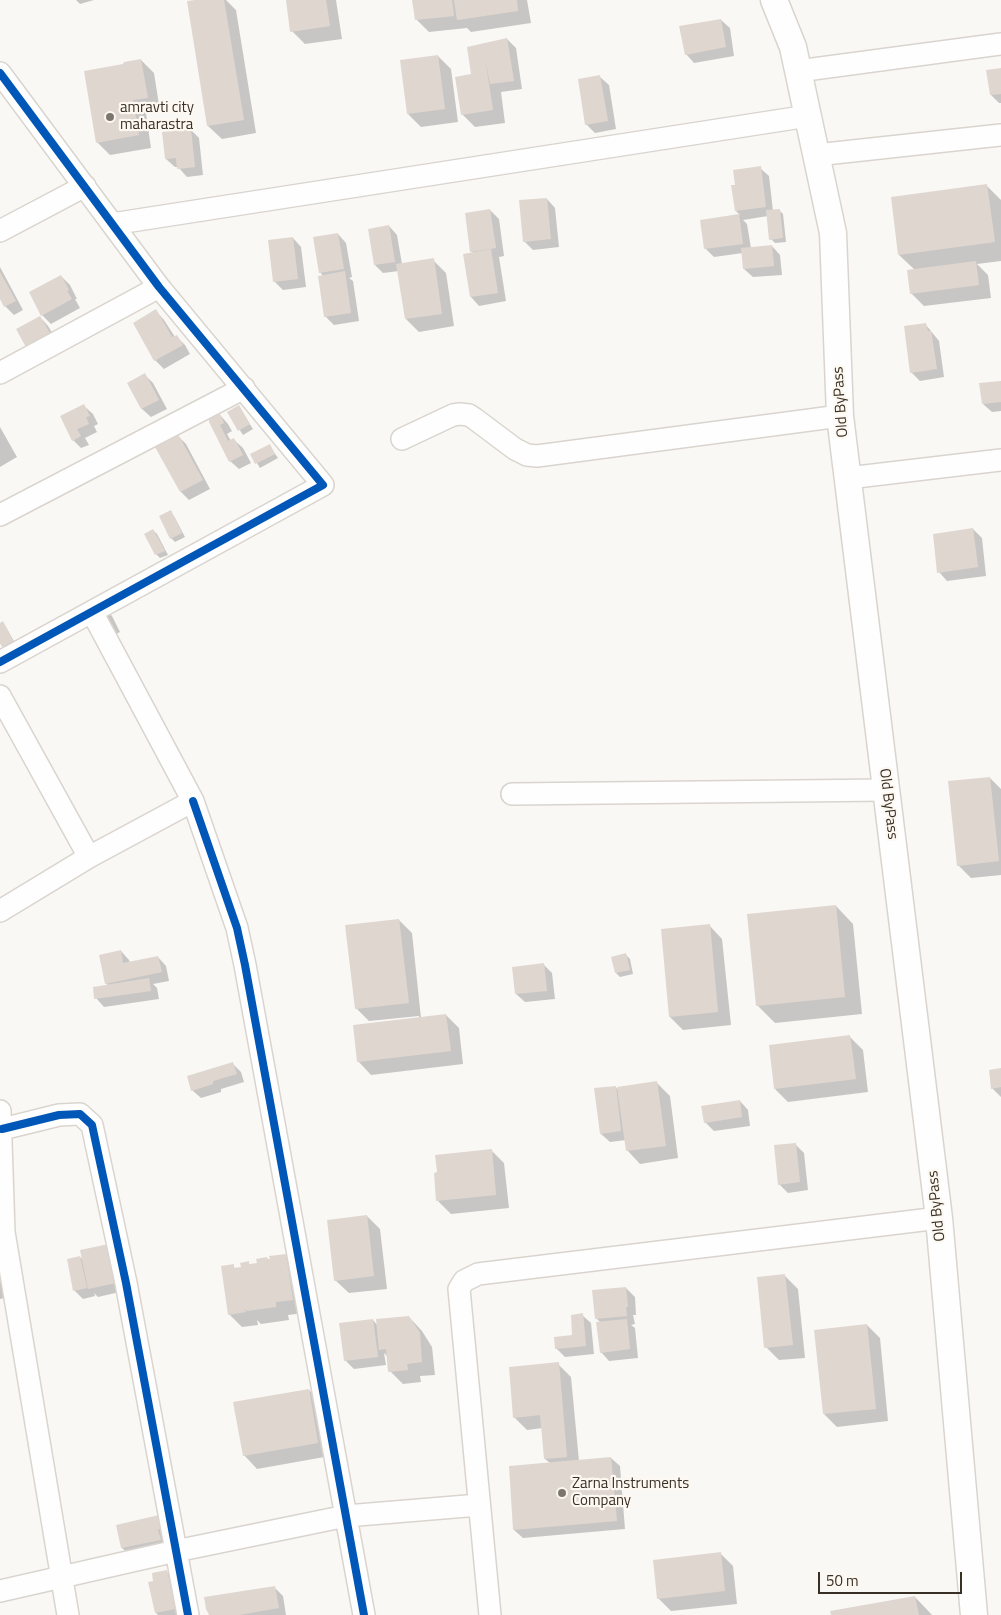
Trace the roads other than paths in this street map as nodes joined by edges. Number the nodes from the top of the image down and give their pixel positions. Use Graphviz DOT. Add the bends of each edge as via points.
graph roads {
  1 [pos="774,0"];
  2 [pos="1001,44"];
  3 [pos="798,71"];
  4 [pos="0,73"];
  5 [pos="808,116"];
  6 [pos="1001,135"];
  7 [pos="816,155"];
  8 [pos="85,186"];
  9 [pos="112,224"];
  10 [pos="0,231"];
  11 [pos="159,287"];
  12 [pos="0,373"];
  13 [pos="244,388"];
  14 [pos="840,416"];
  15 [pos="402,439"];
  16 [pos="1001,460"];
  17 [pos="848,478"];
  18 [pos="0,515"];
  19 [pos="92,612"];
  20 [pos="0,662"];
  21 [pos="0,696"];
  22 [pos="886,790"];
  23 [pos="512,794"];
  24 [pos="193,801"];
  25 [pos="89,857"];
  26 [pos="0,911"];
  27 [pos="1,1120"];
  28 [pos="939,1218"];
  29 [pos="479,1505"];
  30 [pos="346,1516"];
  31 [pos="176,1551"];
  32 [pos="62,1577"];
  33 [pos="0,1591"];
  34 [pos="68,1615"];
  35 [pos="188,1615"];
  36 [pos="364,1615"];
  37 [pos="490,1615"];
  38 [pos="974,1615"];
  1 -- 3 [label="main road, Old ByPass" via="793,47"];
  2 -- 3 [label="street"];
  3 -- 5 [label="main road, Old ByPass"];
  4 -- 8 [label="street"];
  5 -- 7 [label="main road, Old ByPass"];
  5 -- 9 [label="street"];
  6 -- 7 [label="street"];
  7 -- 14 [label="main road, Old ByPass" via="833,233"];
  8 -- 9 [label="street"];
  8 -- 10 [label="street"];
  9 -- 11 [label="street"];
  11 -- 12 [label="street"];
  11 -- 13 [label="street"];
  13 -- 18 [label="street"];
  13 -- 19 [label="street" via="323,485"];
  14 -- 15 [label="street" via="537,456 515,449 475,419 460,414"];
  14 -- 17 [label="main road, Old ByPass"];
  16 -- 17 [label="street"];
  17 -- 22 [label="main road, Old ByPass"];
  19 -- 20 [label="street"];
  19 -- 24 [label="street"];
  21 -- 25 [label="street"];
  22 -- 23 [label="street"];
  22 -- 28 [label="main road, Old ByPass"];
  24 -- 25 [label="street"];
  24 -- 30 [label="street" via="237,928 243,956"];
  25 -- 26 [label="street"];
  27 -- 31 [label="street" via="80,1114 92,1125 126,1284"];
  27 -- 32 [label="street" via="4,1232"];
  28 -- 29 [label="street" via="478,1274 464,1281 459,1289"];
  28 -- 38 [label="main road, Old ByPass"];
  29 -- 30 [label="street"];
  29 -- 37 [label="street"];
  30 -- 31 [label="street"];
  30 -- 36 [label="street"];
  31 -- 32 [label="street"];
  31 -- 35 [label="street"];
  32 -- 33 [label="street"];
  32 -- 34 [label="street"];
}
